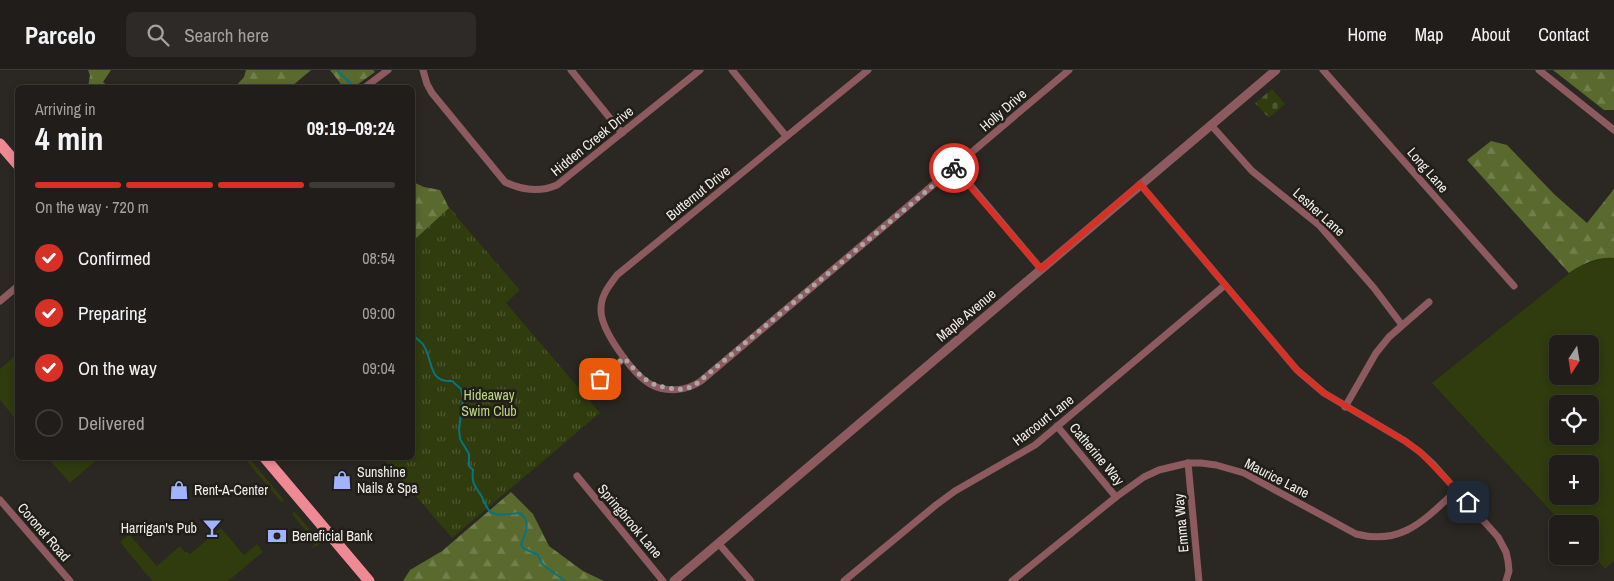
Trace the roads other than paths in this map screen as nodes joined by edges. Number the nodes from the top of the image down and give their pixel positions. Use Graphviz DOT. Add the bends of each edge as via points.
graph roads {
  1 [pos="388,70"];
  2 [pos="423,70"];
  3 [pos="572,70"];
  4 [pos="700,70"];
  5 [pos="732,70"];
  6 [pos="868,70"];
  7 [pos="1069,70"];
  8 [pos="1276,70"];
  9 [pos="1323,70"];
  10 [pos="1539,70"];
  11 [pos="368,85"];
  12 [pos="1211,125"];
  13 [pos="1614,130"];
  14 [pos="622,133"];
  15 [pos="786,136"];
  16 [pos="0,144"];
  17 [pos="15,162"];
  18 [pos="955,167"];
  19 [pos="1140,184"];
  20 [pos="1041,269"];
  21 [pos="1225,285"];
  22 [pos="1514,286"];
  23 [pos="15,288"];
  24 [pos="0,301"];
  25 [pos="1429,302"];
  26 [pos="1402,325"];
  27 [pos="624,358"];
  28 [pos="588,390"];
  29 [pos="1345,406"];
  30 [pos="1057,426"];
  31 [pos="267,460"];
  32 [pos="1188,463"];
  33 [pos="577,476"];
  34 [pos="1457,490"];
  35 [pos="1116,497"];
  36 [pos="0,500"];
  37 [pos="719,544"];
  38 [pos="366,580"];
  39 [pos="70,581"];
  40 [pos="664,581"];
  41 [pos="674,581"];
  42 [pos="751,581"];
  43 [pos="844,581"];
  44 [pos="1012,581"];
  45 [pos="1199,581"];
  46 [pos="1506,581"];
  1 -- 11 [label="street"];
  2 -- 14 [label="street, Hidden Creek Drive" via="432,94 505,182 523,189 541,190 557,185"];
  3 -- 14 [label="street"];
  4 -- 14 [label="street, Hidden Creek Drive"];
  5 -- 15 [label="street"];
  6 -- 15 [label="street, Butternut Drive"];
  7 -- 18 [label="street, Holly Drive"];
  8 -- 12 [label="street, Maple Avenue"];
  9 -- 22 [label="street, Long Lane"];
  10 -- 13 [label="street"];
  12 -- 19 [label="street, Maple Avenue"];
  12 -- 26 [label="street, Lesher Lane" via="1252,171 1319,225"];
  15 -- 27 [label="street, Butternut Drive" via="617,275 602,298 601,318 607,334"];
  16 -- 17 [label="main road"];
  18 -- 20 [label="street"];
  18 -- 27 [label="street, Holly Drive" via="695,385 681,390 657,387"];
  19 -- 20 [label="street, Maple Avenue"];
  19 -- 21 [label="street"];
  20 -- 37 [label="street, Maple Avenue"];
  21 -- 29 [label="street" via="1297,370"];
  21 -- 30 [label="street, Harcourt Lane"];
  23 -- 24 [label="street"];
  25 -- 26 [label="street"];
  26 -- 29 [label="street" via="1376,353"];
  27 -- 28 [label="street"];
  29 -- 34 [label="street" via="1420,452"];
  30 -- 35 [label="street, Catherine Way"];
  30 -- 43 [label="street, Harcourt Lane" via="1035,445 955,490"];
  31 -- 38 [label="main road"];
  32 -- 34 [label="street, Maurice Lane" via="1216,465 1244,473 1356,534 1367,536 1389,536 1411,530"];
  32 -- 35 [label="street, Maurice Lane" via="1158,470"];
  32 -- 45 [label="street, Emma Way"];
  33 -- 40 [label="street, Springbrook Lane"];
  34 -- 46 [label="street" via="1498,537 1506,552 1509,571"];
  35 -- 44 [label="street, Maurice Lane"];
  36 -- 39 [label="street, Coronet Road"];
  37 -- 41 [label="street, Maple Avenue"];
  37 -- 42 [label="street"];
}
